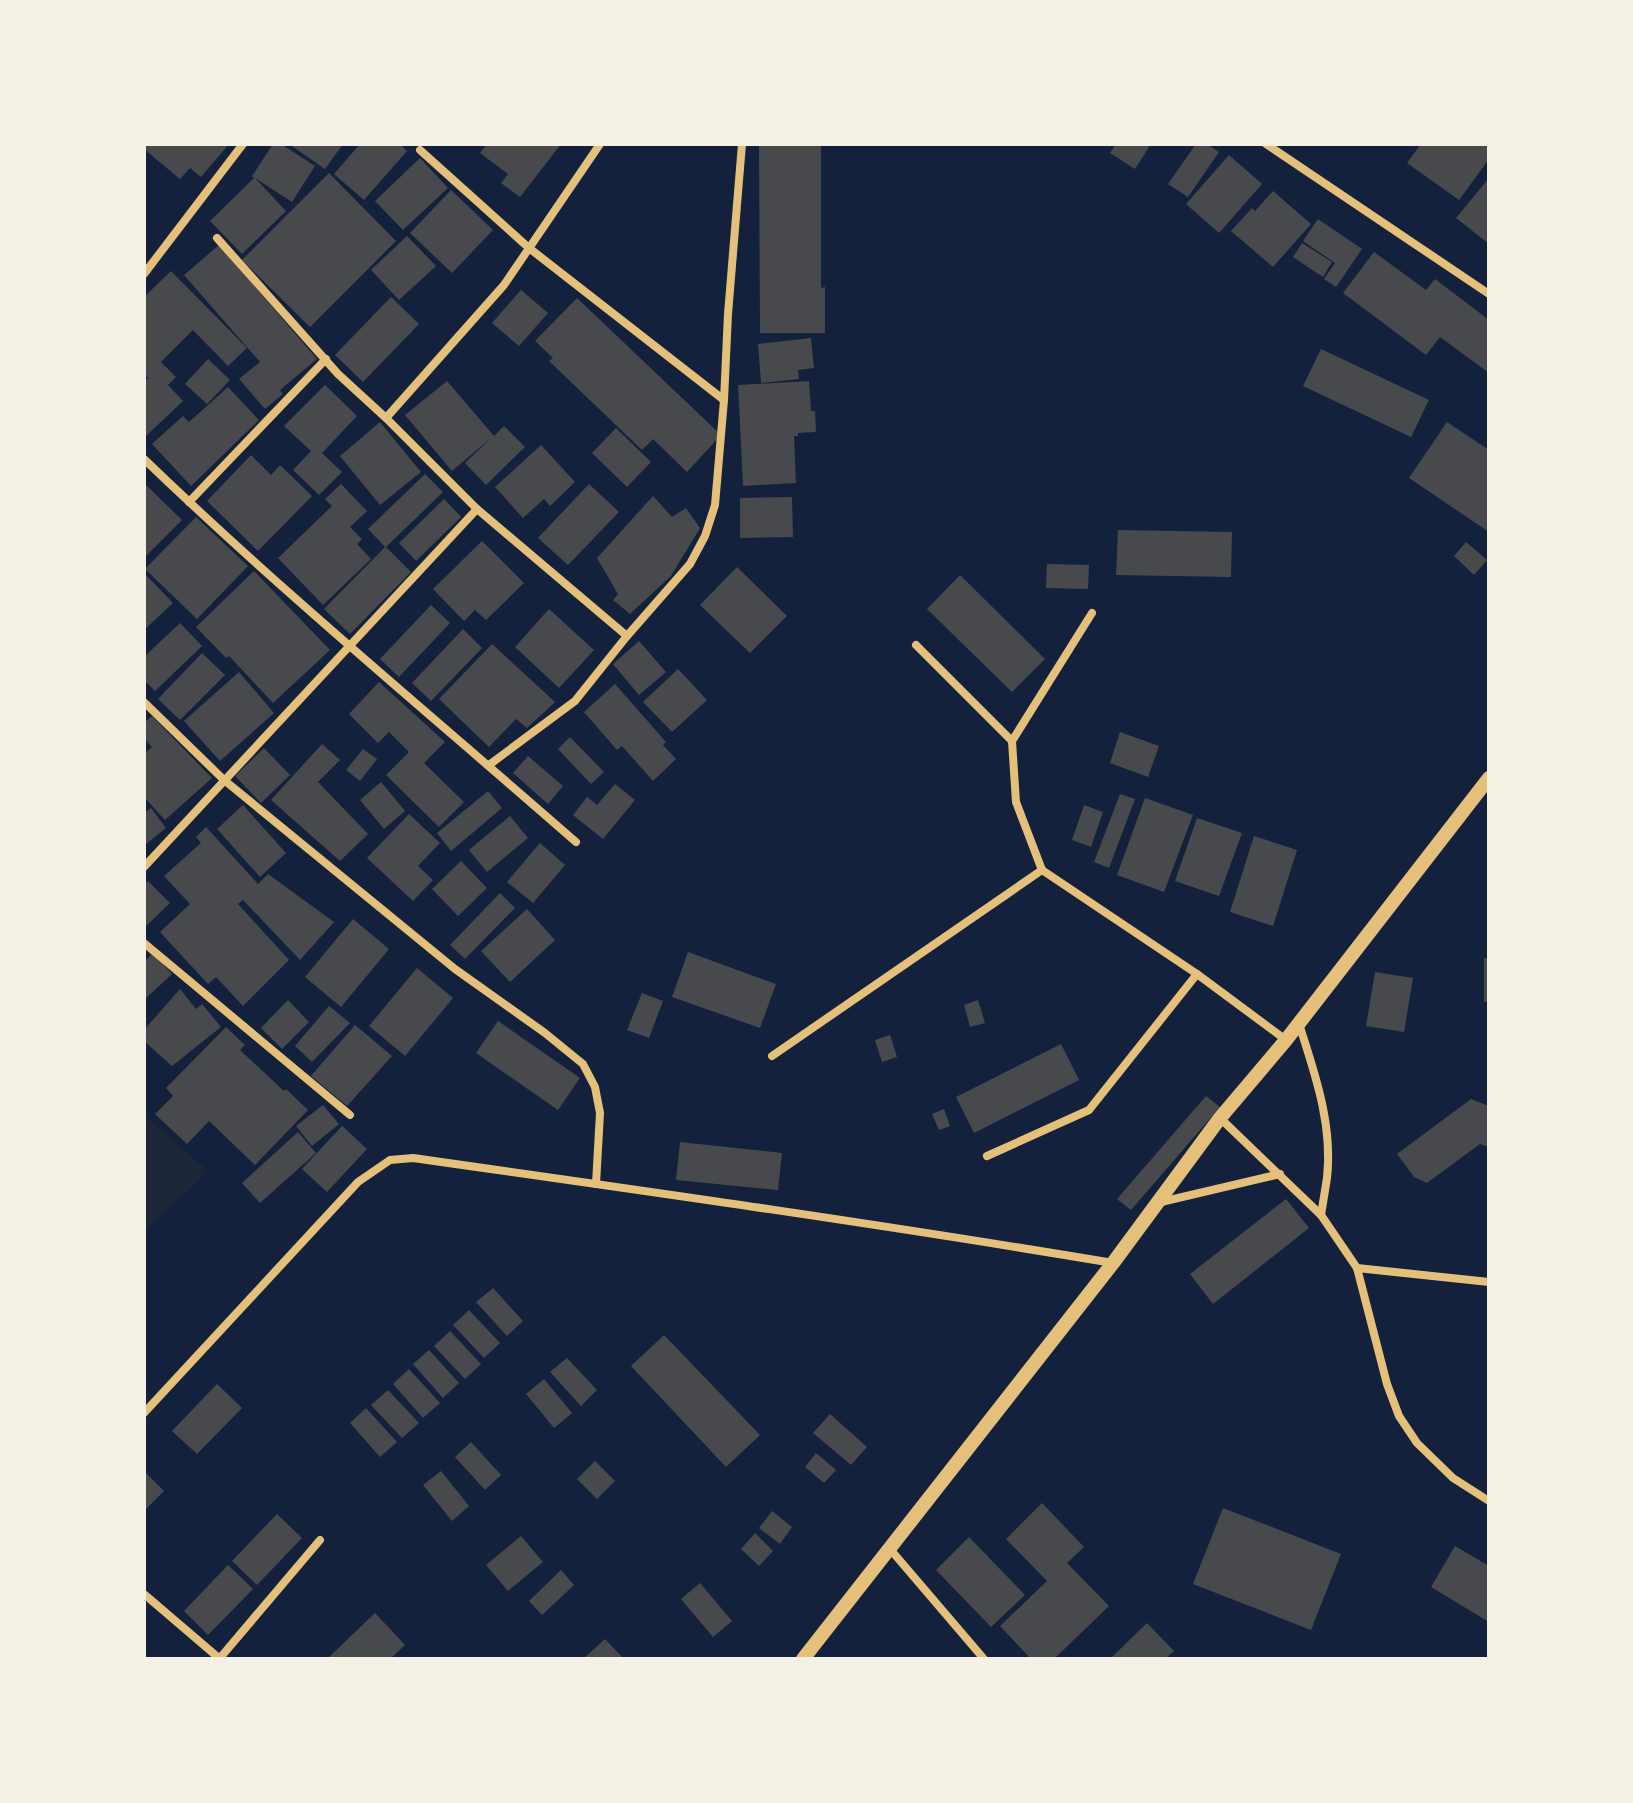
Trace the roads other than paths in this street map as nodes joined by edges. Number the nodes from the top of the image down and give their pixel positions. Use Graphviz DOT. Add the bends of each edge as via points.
graph roads {
  1 [pos="243,144"];
  2 [pos="600,144"];
  3 [pos="742,144"];
  4 [pos="1266,144"];
  5 [pos="420,150"];
  6 [pos="217,238"];
  7 [pos="529,248"];
  8 [pos="145,270"];
  9 [pos="1489,294"];
  10 [pos="326,359"];
  11 [pos="724,400"];
  12 [pos="386,418"];
  13 [pos="144,459"];
  14 [pos="189,502"];
  15 [pos="477,509"];
  16 [pos="1092,613"];
  17 [pos="627,636"];
  18 [pos="916,645"];
  19 [pos="349,647"];
  20 [pos="144,702"];
  21 [pos="1012,741"];
  22 [pos="489,765"];
  23 [pos="1489,778"];
  24 [pos="224,780"];
  25 [pos="576,842"];
  26 [pos="144,867"];
  27 [pos="1042,870"];
  28 [pos="144,943"];
  29 [pos="1197,974"];
  30 [pos="1299,1023"];
  31 [pos="1286,1040"];
  32 [pos="772,1056"];
  33 [pos="350,1115"];
  34 [pos="1220,1118"];
  35 [pos="987,1156"];
  36 [pos="1280,1174"];
  37 [pos="596,1184"];
  38 [pos="1156,1203"];
  39 [pos="1321,1215"];
  40 [pos="1113,1263"];
  41 [pos="1357,1268"];
  42 [pos="1489,1282"];
  43 [pos="144,1413"];
  44 [pos="1489,1501"];
  45 [pos="320,1540"];
  46 [pos="890,1549"];
  47 [pos="144,1594"];
  48 [pos="220,1659"];
  49 [pos="803,1659"];
  50 [pos="984,1659"];
  1 -- 8 [label="street"];
  2 -- 7 [label="street"];
  3 -- 11 [label="street"];
  4 -- 9 [label="street"];
  5 -- 7 [label="street"];
  6 -- 10 [label="street"];
  7 -- 11 [label="street"];
  7 -- 12 [label="street" via="504,285"];
  10 -- 12 [label="street"];
  10 -- 14 [label="street"];
  11 -- 17 [label="street" via="715,505 705,536 690,564"];
  12 -- 15 [label="street"];
  13 -- 14 [label="street"];
  14 -- 19 [label="street"];
  15 -- 17 [label="street"];
  15 -- 19 [label="street"];
  16 -- 21 [label="street"];
  17 -- 22 [label="street" via="575,701"];
  18 -- 21 [label="street"];
  19 -- 22 [label="street"];
  19 -- 24 [label="street"];
  20 -- 24 [label="street"];
  21 -- 27 [label="street" via="1016,802"];
  22 -- 25 [label="street"];
  23 -- 30 [label="street"];
  24 -- 26 [label="street"];
  24 -- 37 [label="street" via="455,969 583,1064 600,1113"];
  27 -- 29 [label="street"];
  27 -- 32 [label="street"];
  28 -- 33 [label="street"];
  29 -- 31 [label="street"];
  29 -- 35 [label="street" via="1089,1110"];
  30 -- 31 [label="street"];
  30 -- 39 [label="street" via="1321,1093 1327,1136"];
  31 -- 34 [label="street"];
  34 -- 36 [label="street"];
  34 -- 38 [label="street"];
  36 -- 38 [label="street"];
  36 -- 39 [label="street"];
  37 -- 40 [label="street"];
  37 -- 43 [label="street" via="413,1158 390,1160 358,1182"];
  38 -- 40 [label="street"];
  39 -- 41 [label="street"];
  40 -- 46 [label="street"];
  41 -- 42 [label="street"];
  41 -- 44 [label="street" via="1399,1416 1417,1443 1453,1478"];
  45 -- 48 [label="street"];
  46 -- 49 [label="street"];
  46 -- 50 [label="street"];
  47 -- 48 [label="street"];
}
